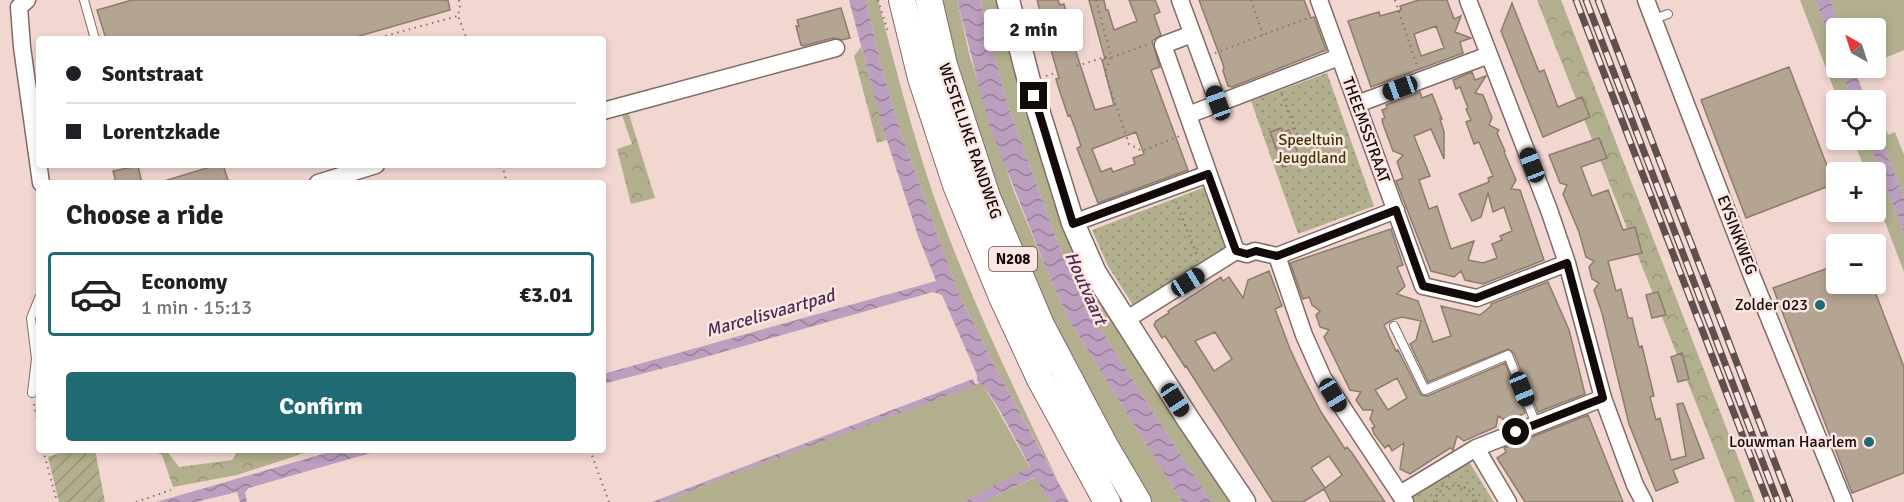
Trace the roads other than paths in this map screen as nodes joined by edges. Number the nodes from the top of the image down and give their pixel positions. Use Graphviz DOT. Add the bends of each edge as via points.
graph roads {
  1 [pos="27,0"];
  2 [pos="84,0"];
  3 [pos="902,0"];
  4 [pos="929,0"];
  5 [pos="1008,0"];
  6 [pos="1180,0"];
  7 [pos="1468,0"];
  8 [pos="1646,0"];
  9 [pos="1322,6"];
  10 [pos="1192,34"];
  11 [pos="94,36"];
  12 [pos="836,48"];
  13 [pos="1489,55"];
  14 [pos="1339,57"];
  15 [pos="1218,103"];
  16 [pos="1357,104"];
  17 [pos="606,110"];
  18 [pos="1191,123"];
  19 [pos="36,147"];
  20 [pos="372,168"];
  21 [pos="1208,174"];
  22 [pos="359,177"];
  23 [pos="338,180"];
  24 [pos="1396,210"];
  25 [pos="1073,224"];
  26 [pos="1236,251"];
  27 [pos="1277,256"];
  28 [pos="1567,263"];
  29 [pos="36,306"];
  30 [pos="1124,321"];
  31 [pos="1394,326"];
  32 [pos="36,359"];
  33 [pos="36,359"];
  34 [pos="32,393"];
  35 [pos="1603,398"];
  36 [pos="1536,424"];
  37 [pos="1476,448"];
  38 [pos="1403,498"];
  39 [pos="1107,502"];
  40 [pos="1138,502"];
  41 [pos="1244,502"];
  42 [pos="1508,502"];
  43 [pos="1644,502"];
  44 [pos="1844,502"];
  1 -- 19 [label="street" via="19,7"];
  2 -- 11 [label="lane"];
  3 -- 39 [label="main road, WESTELIJKE RANDWEG / N208" via="921,78 956,185 1040,379"];
  4 -- 40 [label="main road, WESTELIJKE RANDWEG / N208" via="944,65 987,197 1041,325"];
  5 -- 25 [label="street"];
  6 -- 10 [label="street"];
  7 -- 13 [label="street"];
  8 -- 44 [label="street, EYSINKWEG" via="1661,17 1752,276"];
  9 -- 14 [label="street, THEEMSSTRAAT"];
  10 -- 15 [label="street"];
  10 -- 18 [label="street" via="1163,45"];
  12 -- 17 [label="street"];
  13 -- 16 [label="street"];
  13 -- 28 [label="street"];
  14 -- 15 [label="street"];
  14 -- 16 [label="street, THEEMSSTRAAT"];
  15 -- 18 [label="street"];
  16 -- 24 [label="street, THEEMSSTRAAT"];
  18 -- 21 [label="street"];
  20 -- 22 [label="street"];
  21 -- 25 [label="street"];
  21 -- 26 [label="street"];
  22 -- 23 [label="street"];
  24 -- 27 [label="street"];
  24 -- 28 [label="street, THEEMSSTRAAT" via="1423,286 1476,298"];
  25 -- 30 [label="street" via="1095,273"];
  26 -- 27 [label="street"];
  26 -- 30 [label="street"];
  27 -- 38 [label="street" via="1323,378"];
  28 -- 35 [label="street"];
  29 -- 32 [label="lane" via="31,318"];
  30 -- 41 [label="street"];
  31 -- 36 [label="lane" via="1425,390 1508,355"];
  33 -- 34 [label="lane"];
  35 -- 36 [label="street"];
  35 -- 43 [label="street"];
  36 -- 37 [label="street"];
  37 -- 38 [label="street" via="1434,472"];
  37 -- 42 [label="street"];
}
